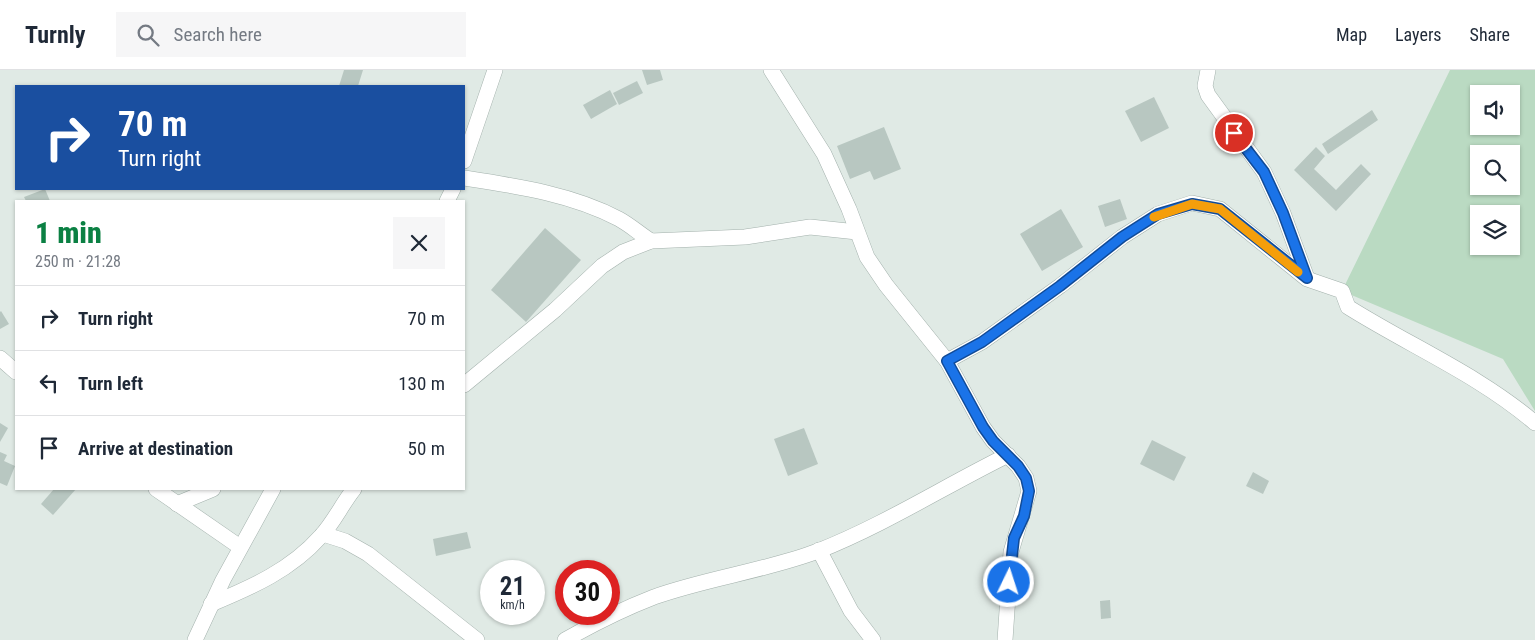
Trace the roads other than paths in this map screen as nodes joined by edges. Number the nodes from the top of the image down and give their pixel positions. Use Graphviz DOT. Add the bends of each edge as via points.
graph roads {
  1 [pos="495,70"];
  2 [pos="772,70"];
  3 [pos="1208,70"];
  4 [pos="465,158"];
  5 [pos="465,178"];
  6 [pos="857,232"];
  7 [pos="651,241"];
  8 [pos="1307,278"];
  9 [pos="0,358"];
  10 [pos="947,361"];
  11 [pos="15,371"];
  12 [pos="465,383"];
  13 [pos="1535,423"];
  14 [pos="1008,455"];
  15 [pos="157,490"];
  16 [pos="211,490"];
  17 [pos="272,490"];
  18 [pos="353,490"];
  19 [pos="177,504"];
  20 [pos="323,534"];
  21 [pos="240,547"];
  22 [pos="819,550"];
  23 [pos="211,604"];
  24 [pos="195,640"];
  25 [pos="477,640"];
  26 [pos="565,640"];
  27 [pos="873,640"];
  28 [pos="1005,640"];
  1 -- 4 [label="street"];
  2 -- 6 [label="street" via="824,154"];
  3 -- 8 [label="street" via="1205,86 1208,96 1264,172"];
  5 -- 7 [label="street" via="516,186 596,208 621,220"];
  6 -- 7 [label="street" via="810,227 745,236"];
  6 -- 10 [label="street" via="867,257 886,285"];
  7 -- 12 [label="street" via="623,252 602,266 555,310"];
  8 -- 10 [label="street" via="1220,209 1192,204 1158,214 1122,237 982,342"];
  8 -- 13 [label="street" via="1342,291 1348,307 1476,381"];
  9 -- 11 [label="street"];
  10 -- 14 [label="street" via="983,427"];
  14 -- 22 [label="street"];
  14 -- 28 [label="street" via="1026,478 1029,491 1011,552"];
  15 -- 19 [label="street"];
  16 -- 19 [label="street"];
  17 -- 21 [label="street"];
  18 -- 20 [label="street"];
  19 -- 21 [label="street"];
  20 -- 23 [label="street" via="287,567"];
  20 -- 25 [label="street" via="346,541 368,554"];
  21 -- 23 [label="street"];
  22 -- 26 [label="street" via="757,571 654,597 594,623"];
  22 -- 27 [label="street" via="851,611"];
  23 -- 24 [label="street"];
}
